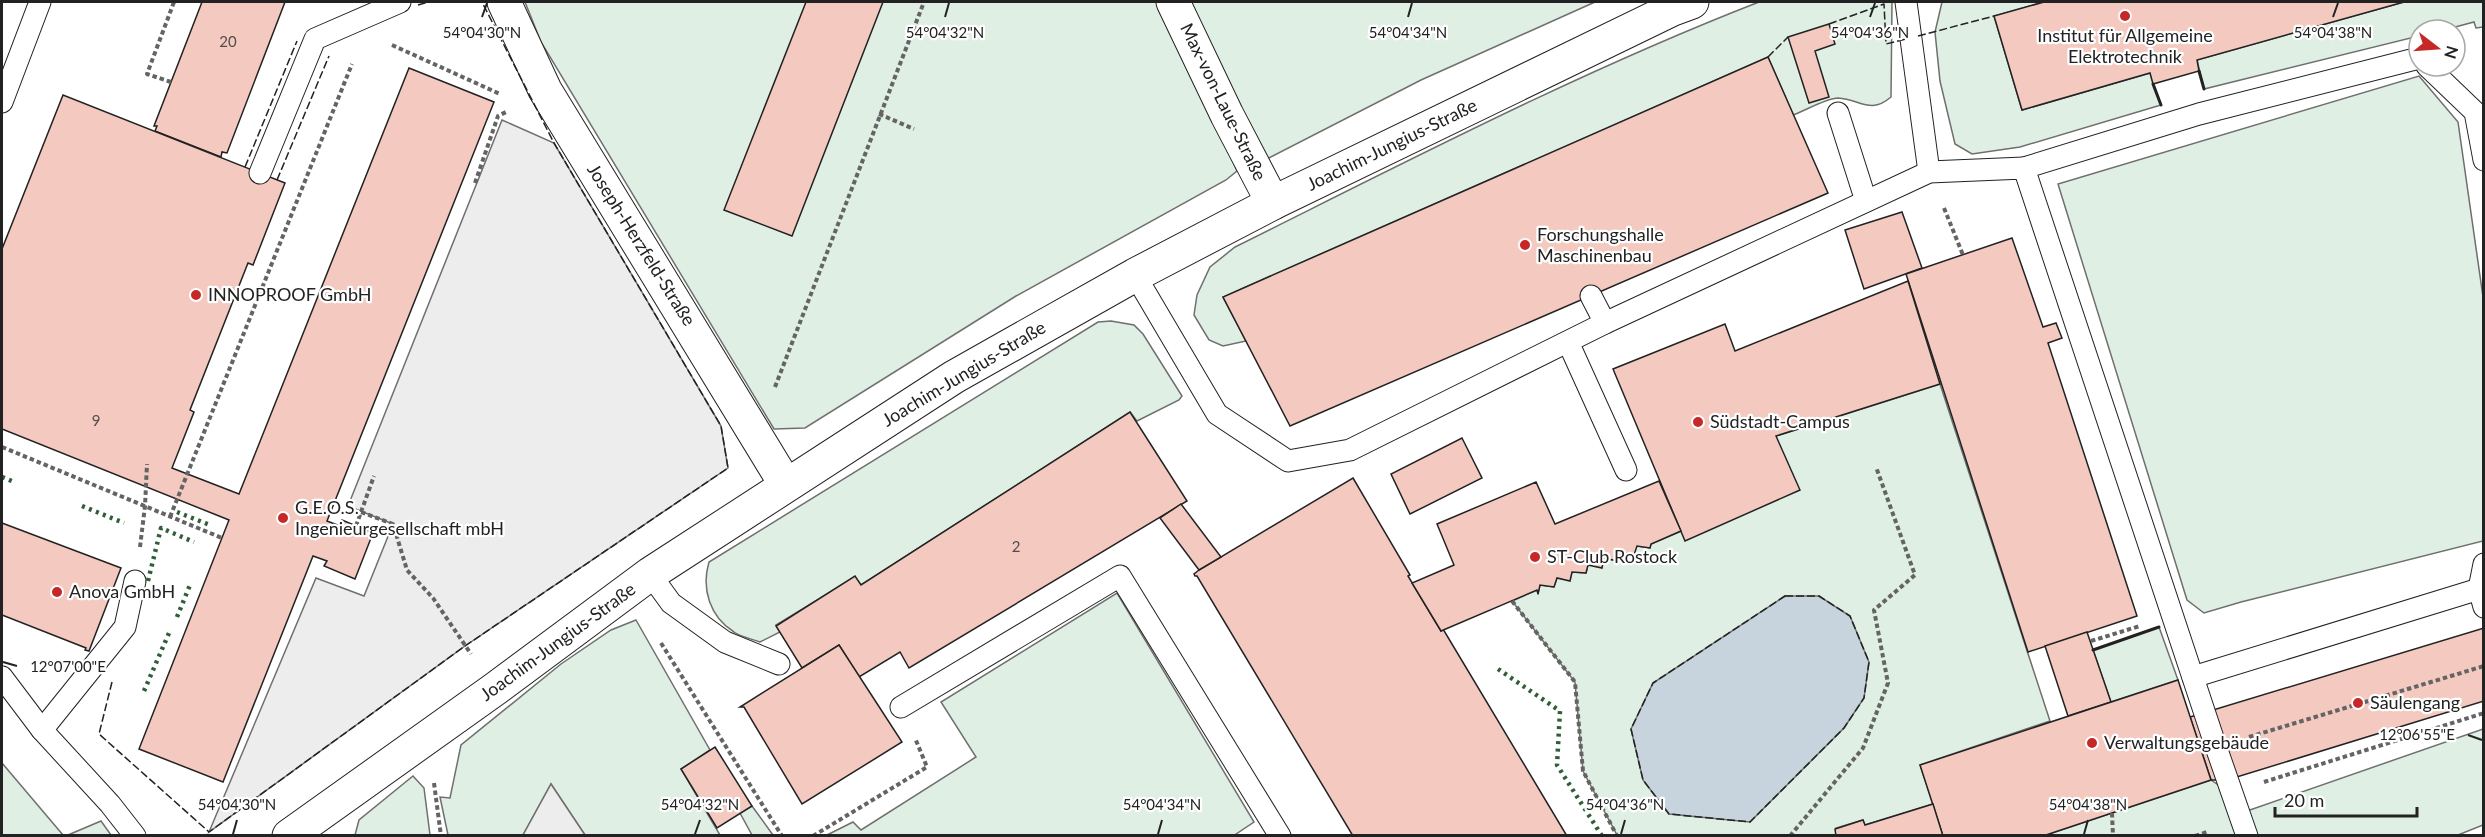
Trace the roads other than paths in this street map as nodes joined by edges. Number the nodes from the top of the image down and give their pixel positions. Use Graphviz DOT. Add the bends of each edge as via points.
graph roads {
  1 [pos="40,2"];
  2 [pos="400,2"];
  3 [pos="504,2"];
  4 [pos="1173,2"];
  5 [pos="1692,2"];
  6 [pos="1906,2"];
  7 [pos="2407,61"];
  8 [pos="2440,78"];
  9 [pos="2,102"];
  10 [pos="1838,113"];
  11 [pos="2484,160"];
  12 [pos="2024,168"];
  13 [pos="1929,172"];
  14 [pos="260,173"];
  15 [pos="1866,201"];
  16 [pos="1273,203"];
  17 [pos="1135,275"];
  18 [pos="1592,296"];
  19 [pos="1605,323"];
  20 [pos="1568,342"];
  21 [pos="1626,470"];
  22 [pos="786,485"];
  23 [pos="2484,564"];
  24 [pos="650,574"];
  25 [pos="135,581"];
  26 [pos="2481,598"];
  27 [pos="779,664"];
  28 [pos="2,677"];
  29 [pos="2193,677"];
  30 [pos="901,707"];
  31 [pos="42,730"];
  32 [pos="299,832"];
  33 [pos="135,836"];
  34 [pos="1280,836"];
  35 [pos="2247,836"];
  1 -- 9 [label="lane"];
  2 -- 14 [label="lane" via="356,29 315,39"];
  3 -- 22 [label="street, Joseph-Herzfeld-Straße" via="534,97"];
  4 -- 16 [label="street, Max-von-Laue-Straße"];
  5 -- 16 [label="street, Joachim-Jungius-Straße"];
  6 -- 13 [label="lane"];
  7 -- 12 [label="lane" via="2199,114"];
  8 -- 11 [label="lane" via="2475,112"];
  10 -- 15 [label="lane"];
  12 -- 13 [label="lane"];
  12 -- 29 [label="lane"];
  13 -- 15 [label="lane"];
  15 -- 19 [label="lane"];
  16 -- 17 [label="street, Joachim-Jungius-Straße"];
  17 -- 20 [label="lane" via="1217,414 1288,461 1350,450"];
  17 -- 22 [label="street, Joachim-Jungius-Straße" via="954,377"];
  18 -- 19 [label="lane"];
  19 -- 20 [label="lane"];
  20 -- 21 [label="lane"];
  22 -- 24 [label="street, Joachim-Jungius-Straße"];
  23 -- 26 [label="lane"];
  24 -- 27 [label="lane" via="671,603 725,642"];
  24 -- 32 [label="street, Joachim-Jungius-Straße"];
  25 -- 31 [label="lane" via="125,627"];
  26 -- 29 [label="lane"];
  28 -- 31 [label="lane"];
  29 -- 35 [label="lane"];
  30 -- 34 [label="lane" via="1120,576"];
  31 -- 33 [label="lane"];
}
